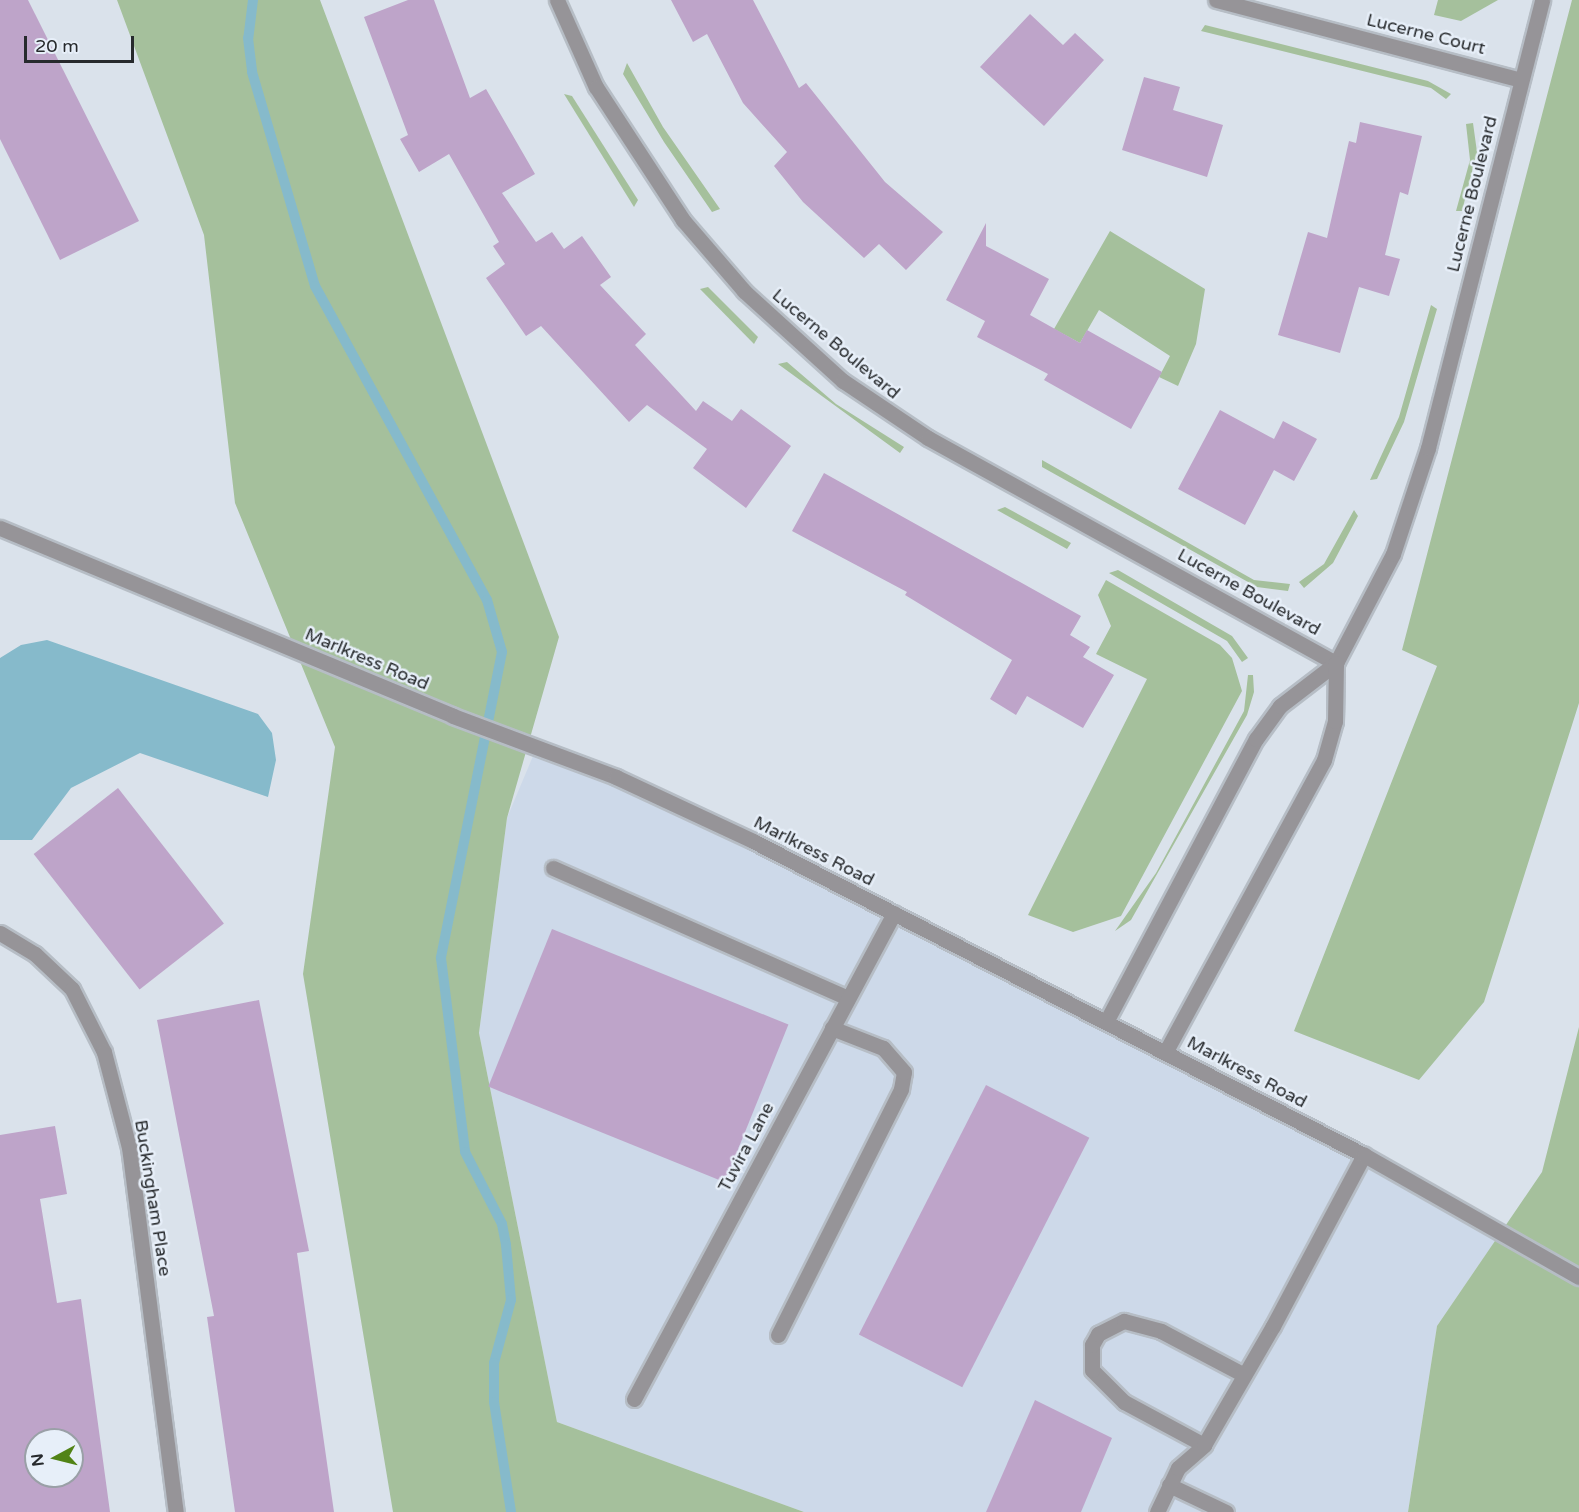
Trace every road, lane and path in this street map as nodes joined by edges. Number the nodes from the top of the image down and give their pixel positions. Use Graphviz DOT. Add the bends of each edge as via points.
graph roads {
  1 [pos="557,0"];
  2 [pos="1216,0"];
  3 [pos="1542,0"];
  4 [pos="1520,80"];
  5 [pos="0,528"];
  6 [pos="1336,663"];
  7 [pos="553,868"];
  8 [pos="894,913"];
  9 [pos="0,933"];
  10 [pos="848,998"];
  11 [pos="1107,1020"];
  12 [pos="832,1028"];
  13 [pos="1166,1051"];
  14 [pos="1364,1155"];
  15 [pos="1579,1277"];
  16 [pos="778,1335"];
  17 [pos="1245,1375"];
  18 [pos="634,1400"];
  19 [pos="1204,1445"];
  20 [pos="1169,1485"];
  21 [pos="177,1512"];
  22 [pos="1157,1512"];
  23 [pos="1226,1512"];
  1 -- 6 [label="street, Lucerne Boulevard" via="596,87 683,220 744,291 843,381 928,438"];
  2 -- 4 [label="street, Lucerne Court"];
  3 -- 4 [label="street, Lucerne Boulevard"];
  4 -- 6 [label="street, Lucerne Boulevard" via="1408,516"];
  5 -- 8 [label="street, Marlkress Road" via="453,716 558,753 753,841"];
  6 -- 11 [label="street, Lucerne Boulevard" via="1268,721"];
  6 -- 13 [label="street, Lucerne Boulevard" via="1335,722 1324,760"];
  7 -- 10 [label="street"];
  8 -- 10 [label="street, Tuvira Lane"];
  8 -- 11 [label="street, Marlkress Road"];
  9 -- 21 [label="street, Buckingham Place" via="35,954 72,989 104,1052 129,1147"];
  10 -- 12 [label="street, Tuvira Lane"];
  11 -- 13 [label="street, Marlkress Road"];
  12 -- 16 [label="street" via="883,1048 904,1072 901,1089"];
  12 -- 18 [label="street, Tuvira Lane"];
  13 -- 14 [label="street, Marlkress Road"];
  14 -- 15 [label="street, Marlkress Road"];
  14 -- 17 [label="street"];
  17 -- 19 [label="street"];
  17 -- 19 [label="street" via="1161,1331 1124,1321 1098,1334 1092,1345 1092,1370 1124,1402"];
  19 -- 20 [label="street" via="1178,1468"];
  20 -- 22 [label="street"];
  20 -- 23 [label="street"];
}
